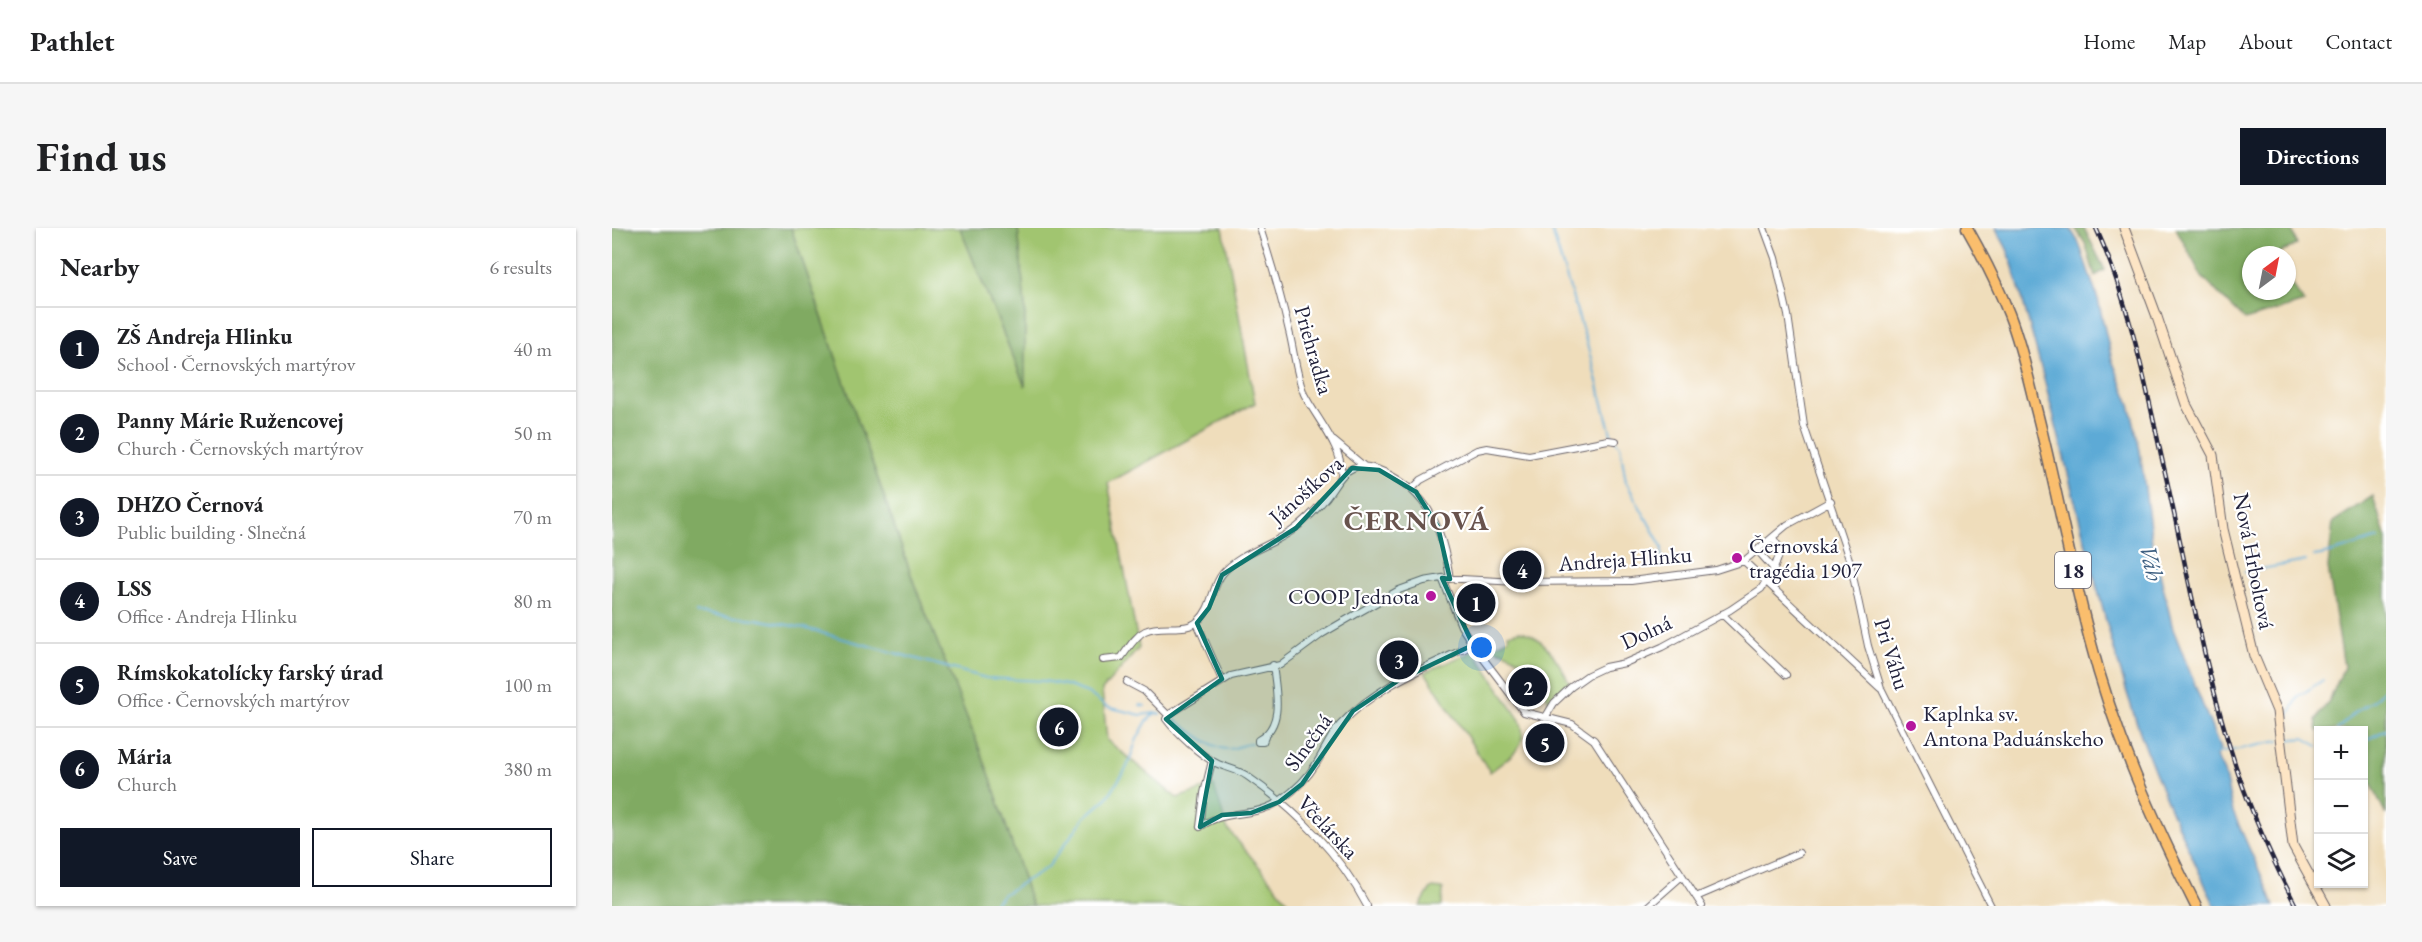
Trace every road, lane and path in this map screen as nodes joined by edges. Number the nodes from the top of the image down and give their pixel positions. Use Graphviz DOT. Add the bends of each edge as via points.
graph roads {
  1 [pos="1260,228"];
  2 [pos="1764,228"];
  3 [pos="1967,228"];
  4 [pos="2124,228"];
  5 [pos="1328,435"];
  6 [pos="1616,441"];
  7 [pos="1364,466"];
  8 [pos="1341,477"];
  9 [pos="1412,489"];
  10 [pos="1831,501"];
  11 [pos="1773,538"];
  12 [pos="1758,551"];
  13 [pos="1744,561"];
  14 [pos="1774,569"];
  15 [pos="1442,578"];
  16 [pos="1450,579"];
  17 [pos="1767,582"];
  18 [pos="1722,614"];
  19 [pos="1197,623"];
  20 [pos="1473,645"];
  21 [pos="1103,660"];
  22 [pos="1277,665"];
  23 [pos="1786,675"];
  24 [pos="1222,680"];
  25 [pos="1127,682"];
  26 [pos="1881,688"];
  27 [pos="1167,717"];
  28 [pos="1545,718"];
  29 [pos="1265,737"];
  30 [pos="1212,761"];
  31 [pos="1279,802"];
  32 [pos="1798,853"];
  33 [pos="1682,876"];
  34 [pos="1696,897"];
  35 [pos="1367,906"];
  36 [pos="1648,906"];
  37 [pos="1702,906"];
  38 [pos="1991,906"];
  39 [pos="2196,906"];
  40 [pos="2326,906"];
  1 -- 5 [label="street, Priehradka" via="1281,297 1300,383"];
  2 -- 10 [label="street, Pri Váhu" via="1788,315 1804,426"];
  3 -- 39 [label="main road, 18" via="2006,308 2024,361 2089,639 2110,708 2129,762"];
  4 -- 40 [label="street, Nová Hrboltová" via="2186,404 2214,454 2226,539 2257,666 2277,711 2293,846"];
  5 -- 7 [label="street"];
  5 -- 8 [label="street, Priehradka" via="1343,466"];
  6 -- 9 [label="street" via="1529,454 1477,450 1421,480"];
  7 -- 8 [label="street, Jánošíkova" via="1352,468"];
  7 -- 9 [label="street, Jánošíkova" via="1399,479"];
  8 -- 19 [label="street, Jánošíkova" via="1296,528 1234,563 1222,574 1209,608"];
  9 -- 16 [label="street, Jánošíkova" via="1438,527"];
  10 -- 11 [label="street, Andreja Hlinku" via="1787,525"];
  10 -- 26 [label="street, Pri Váhu"];
  11 -- 12 [label="street, Andreja Hlinku"];
  11 -- 14 [label="street" via="1781,550"];
  12 -- 13 [label="street, Andreja Hlinku"];
  12 -- 14 [label="street"];
  13 -- 16 [label="street, Andreja Hlinku" via="1716,570 1631,581"];
  13 -- 17 [label="street"];
  14 -- 17 [label="street"];
  15 -- 16 [label="street, Andreja Hlinku"];
  15 -- 20 [label="street"];
  15 -- 22 [label="street, Andreja Hlinku" via="1399,590"];
  17 -- 18 [label="street, Dolná"];
  17 -- 26 [label="street"];
  18 -- 23 [label="street"];
  18 -- 28 [label="street, Dolná" via="1662,647 1588,675 1554,703"];
  19 -- 21 [label="street" via="1146,630 1121,658"];
  19 -- 24 [label="street"];
  20 -- 28 [label="street" via="1524,712"];
  20 -- 31 [label="street, Slnečná" via="1399,680 1353,711 1302,784"];
  22 -- 24 [label="street"];
  22 -- 29 [label="street" via="1275,721"];
  24 -- 27 [label="street"];
  25 -- 27 [label="street, Včelárska" via="1144,692"];
  26 -- 38 [label="street, Pri Váhu"];
  27 -- 30 [label="street, Včelárska" via="1175,731"];
  28 -- 33 [label="street" via="1572,724 1594,740"];
  30 -- 31 [label="street, Včelárska" via="1245,774"];
  30 -- 31 [label="street, Slnečná" via="1200,827 1212,819 1264,810"];
  31 -- 35 [label="street, Včelárska" via="1332,852"];
  32 -- 34 [label="street"];
  33 -- 34 [label="street"];
  33 -- 36 [label="street"];
  34 -- 37 [label="street"];
}
